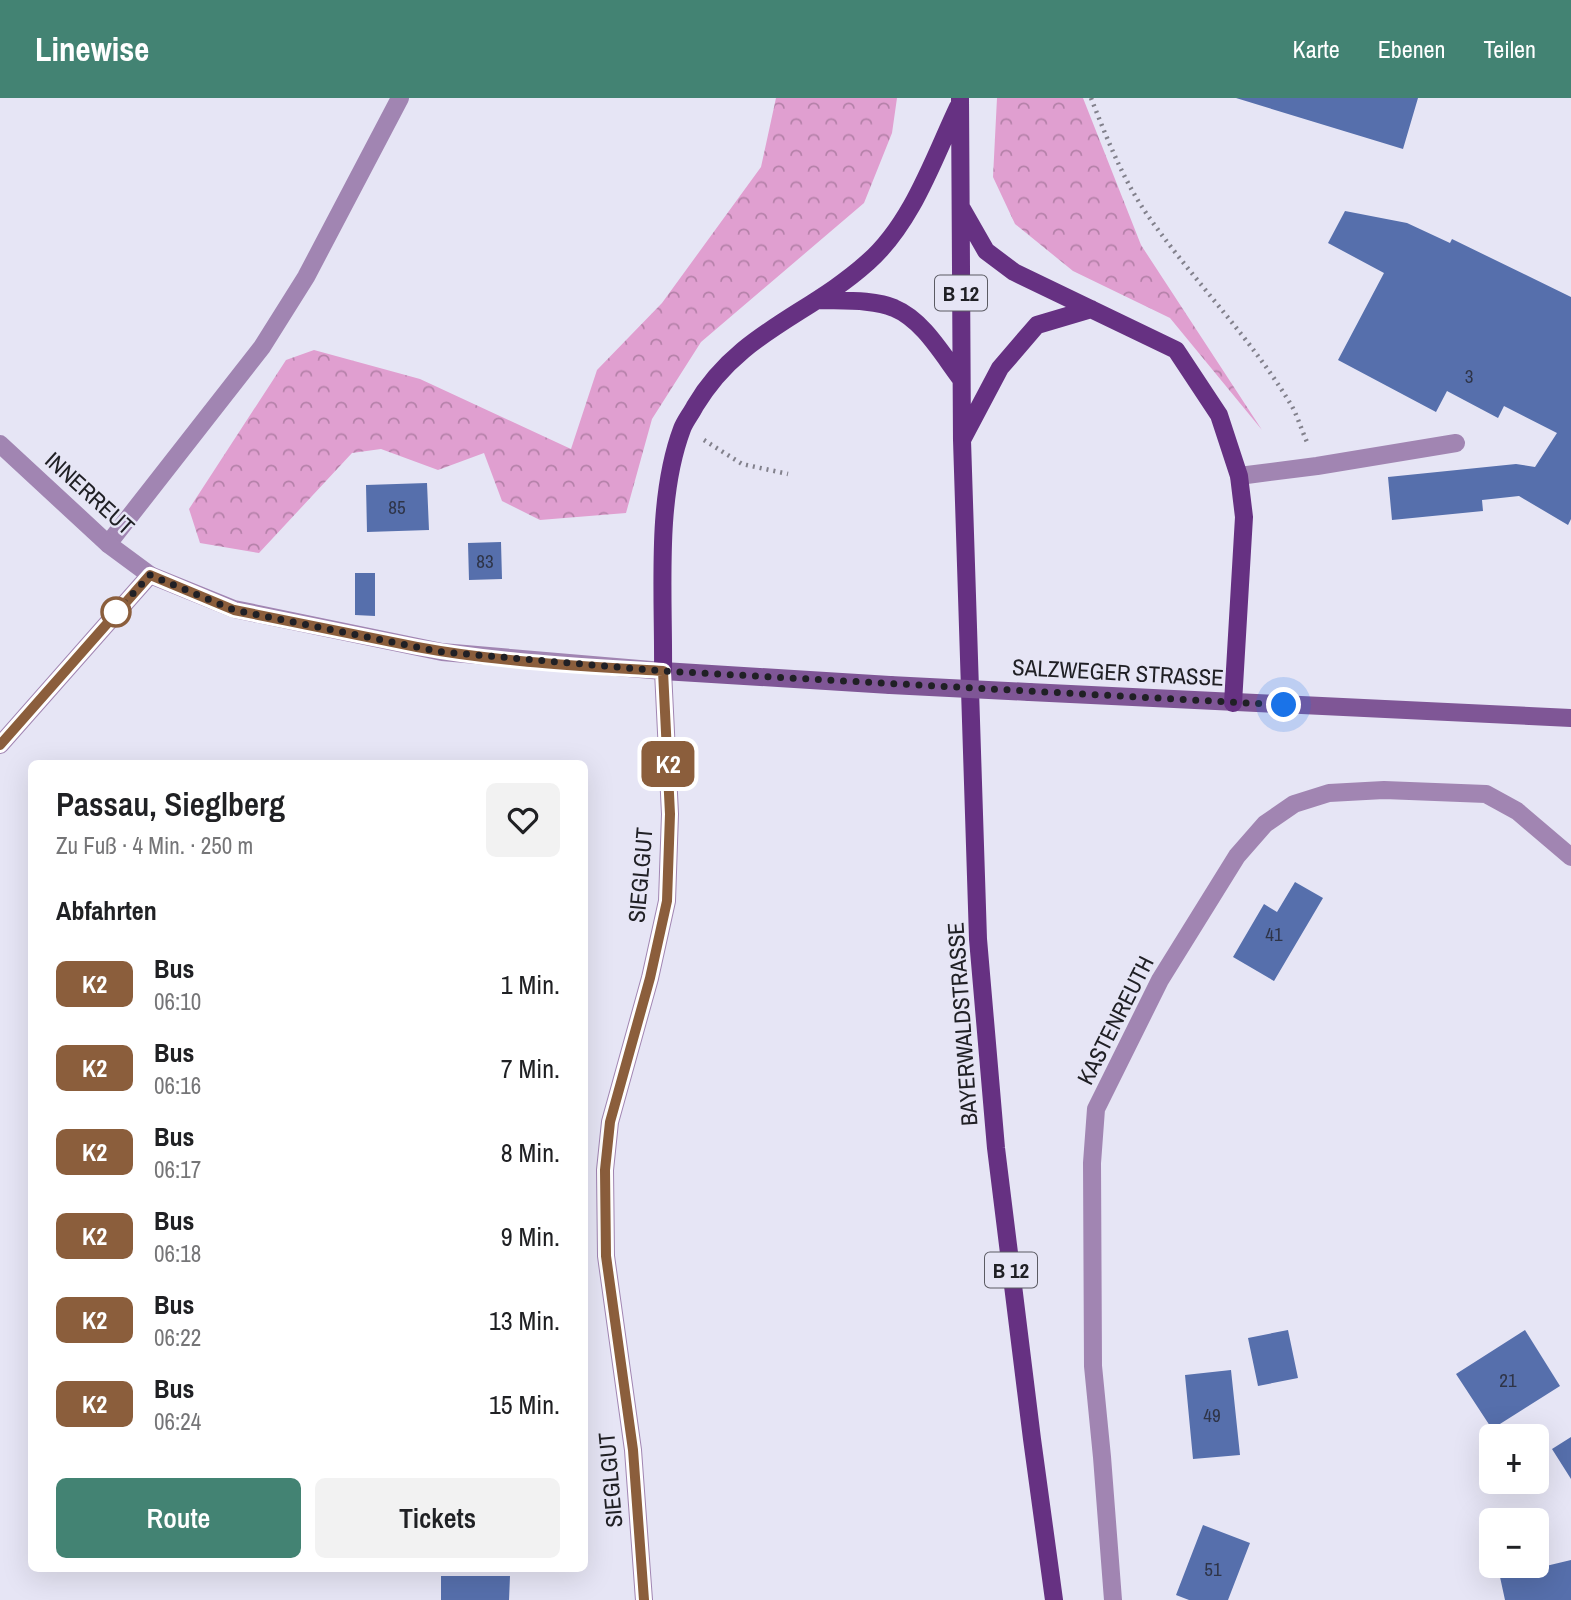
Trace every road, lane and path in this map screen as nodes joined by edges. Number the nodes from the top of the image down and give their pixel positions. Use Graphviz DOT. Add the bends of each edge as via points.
graph roads {
  1 [pos="400,98"];
  2 [pos="1091,98"];
  3 [pos="960,101"];
  4 [pos="961,208"];
  5 [pos="818,300"];
  6 [pos="1091,309"];
  7 [pos="961,379"];
  8 [pos="683,427"];
  9 [pos="962,440"];
  10 [pos="1456,443"];
  11 [pos="0,444"];
  12 [pos="1317,466"];
  13 [pos="788,474"];
  14 [pos="1239,477"];
  15 [pos="108,544"];
  16 [pos="150,575"];
  17 [pos="663,671"];
  18 [pos="1233,703"];
  19 [pos="1571,718"];
  20 [pos="0,745"];
  21 [pos="1571,857"];
  22 [pos="645,1600"];
  23 [pos="1054,1600"];
  24 [pos="1112,1600"];
  1 -- 15 [label="street" via="306,278 262,347"];
  2 -- 12 [label="path" via="1112,151 1143,208 1291,404"];
  3 -- 4 [label="main road, B 12"];
  3 -- 5 [label="main road" via="890,240 868,263"];
  4 -- 6 [label="main road" via="986,251 1014,272"];
  4 -- 7 [label="main road, B 12"];
  5 -- 7 [label="main road" via="893,307 914,320"];
  5 -- 8 [label="main road" via="740,351 709,382"];
  6 -- 9 [label="main road" via="1037,325 1000,368"];
  6 -- 14 [label="main road" via="1176,350 1219,415"];
  7 -- 9 [label="main road, B 12"];
  8 -- 13 [label="path" via="742,464"];
  8 -- 17 [label="main road" via="671,466 664,516"];
  9 -- 23 [label="main road, BAYERWALDSTRASSE / B 12" via="978,939 998,1162"];
  10 -- 12 [label="street"];
  11 -- 15 [label="street, INNERREUT"];
  12 -- 14 [label="street"];
  14 -- 18 [label="main road" via="1244,517"];
  15 -- 16 [label="street, INNERREUT"];
  16 -- 17 [label="street" via="234,610 442,652"];
  16 -- 20 [label="street"];
  17 -- 18 [label="main road, SALZWEGER STRASSE, bridge"];
  17 -- 22 [label="street, SIEGLGUT" via="670,814 667,901 610,1122 605,1170 606,1256 633,1450"];
  18 -- 19 [label="main road, SALZWEGER STRASSE"];
  21 -- 24 [label="street, KASTENREUTH" via="1517,811 1486,794 1329,793 1294,804 1265,824 1237,856 1167,968 1096,1109 1091,1163 1093,1366"];
}
